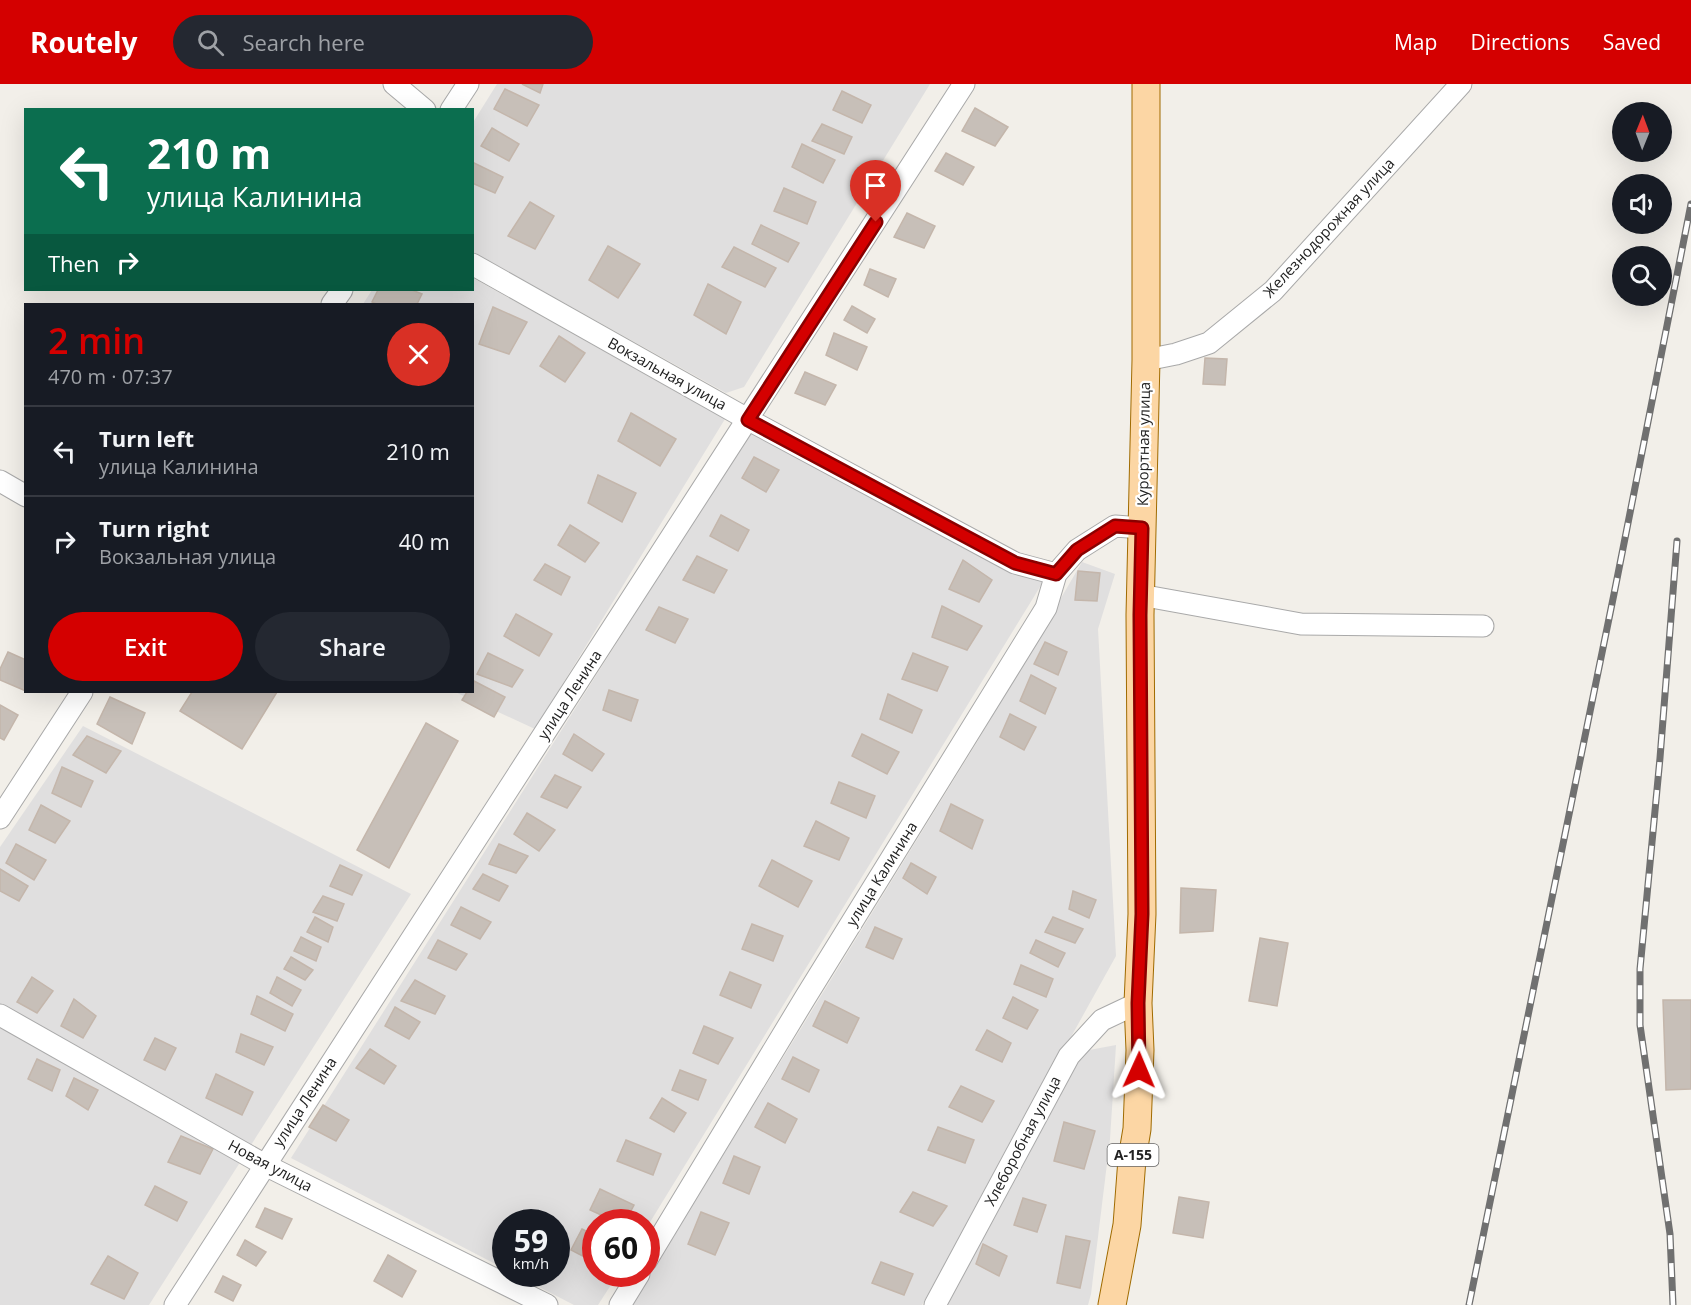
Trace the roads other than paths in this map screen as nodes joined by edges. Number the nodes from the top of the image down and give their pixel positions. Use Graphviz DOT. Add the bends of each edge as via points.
graph roads {
  1 [pos="394,84"];
  2 [pos="468,84"];
  3 [pos="964,84"];
  4 [pos="1146,84"];
  5 [pos="1461,84"];
  6 [pos="423,108"];
  7 [pos="452,108"];
  8 [pos="474,265"];
  9 [pos="1146,360"];
  10 [pos="748,420"];
  11 [pos="0,481"];
  12 [pos="24,495"];
  13 [pos="1142,528"];
  14 [pos="1056,574"];
  15 [pos="1140,595"];
  16 [pos="1483,626"];
  17 [pos="81,693"];
  18 [pos="0,818"];
  19 [pos="1138,1003"];
  20 [pos="0,1015"];
  21 [pos="265,1165"];
  22 [pos="660,1238"];
  23 [pos="631,1287"];
  24 [pos="175,1305"];
  25 [pos="547,1305"];
  26 [pos="620,1305"];
  27 [pos="935,1305"];
  28 [pos="1112,1305"];
  1 -- 6 [label="street"];
  2 -- 7 [label="street"];
  3 -- 10 [label="street, улица Ленина"];
  4 -- 9 [label="main road, Курортная улица / А-155"];
  5 -- 9 [label="street, Железнодорожная улица" via="1273,291 1209,343"];
  8 -- 10 [label="street, Вокзальная улица"];
  9 -- 13 [label="main road, Курортная улица / А-155"];
  10 -- 14 [label="street, Вокзальная улица" via="1015,563"];
  10 -- 21 [label="street, улица Ленина"];
  11 -- 12 [label="street"];
  13 -- 14 [label="street, улица Калинина" via="1115,526 1077,550"];
  13 -- 15 [label="main road, Курортная улица / А-155"];
  14 -- 22 [label="street, улица Калинина" via="1046,608"];
  15 -- 16 [label="street" via="1301,624"];
  15 -- 19 [label="main road, Курортная улица / А-155" via="1142,914"];
  17 -- 18 [label="street"];
  19 -- 27 [label="street, Хлеборобная улица" via="1102,1020 1069,1056"];
  19 -- 28 [label="main road, Курортная улица / А-155" via="1137,1129 1127,1225"];
  20 -- 21 [label="street, Новая улица"];
  21 -- 24 [label="street, улица Ленина"];
  21 -- 25 [label="street, Новая улица"];
  23 -- 26 [label="street"];
}
